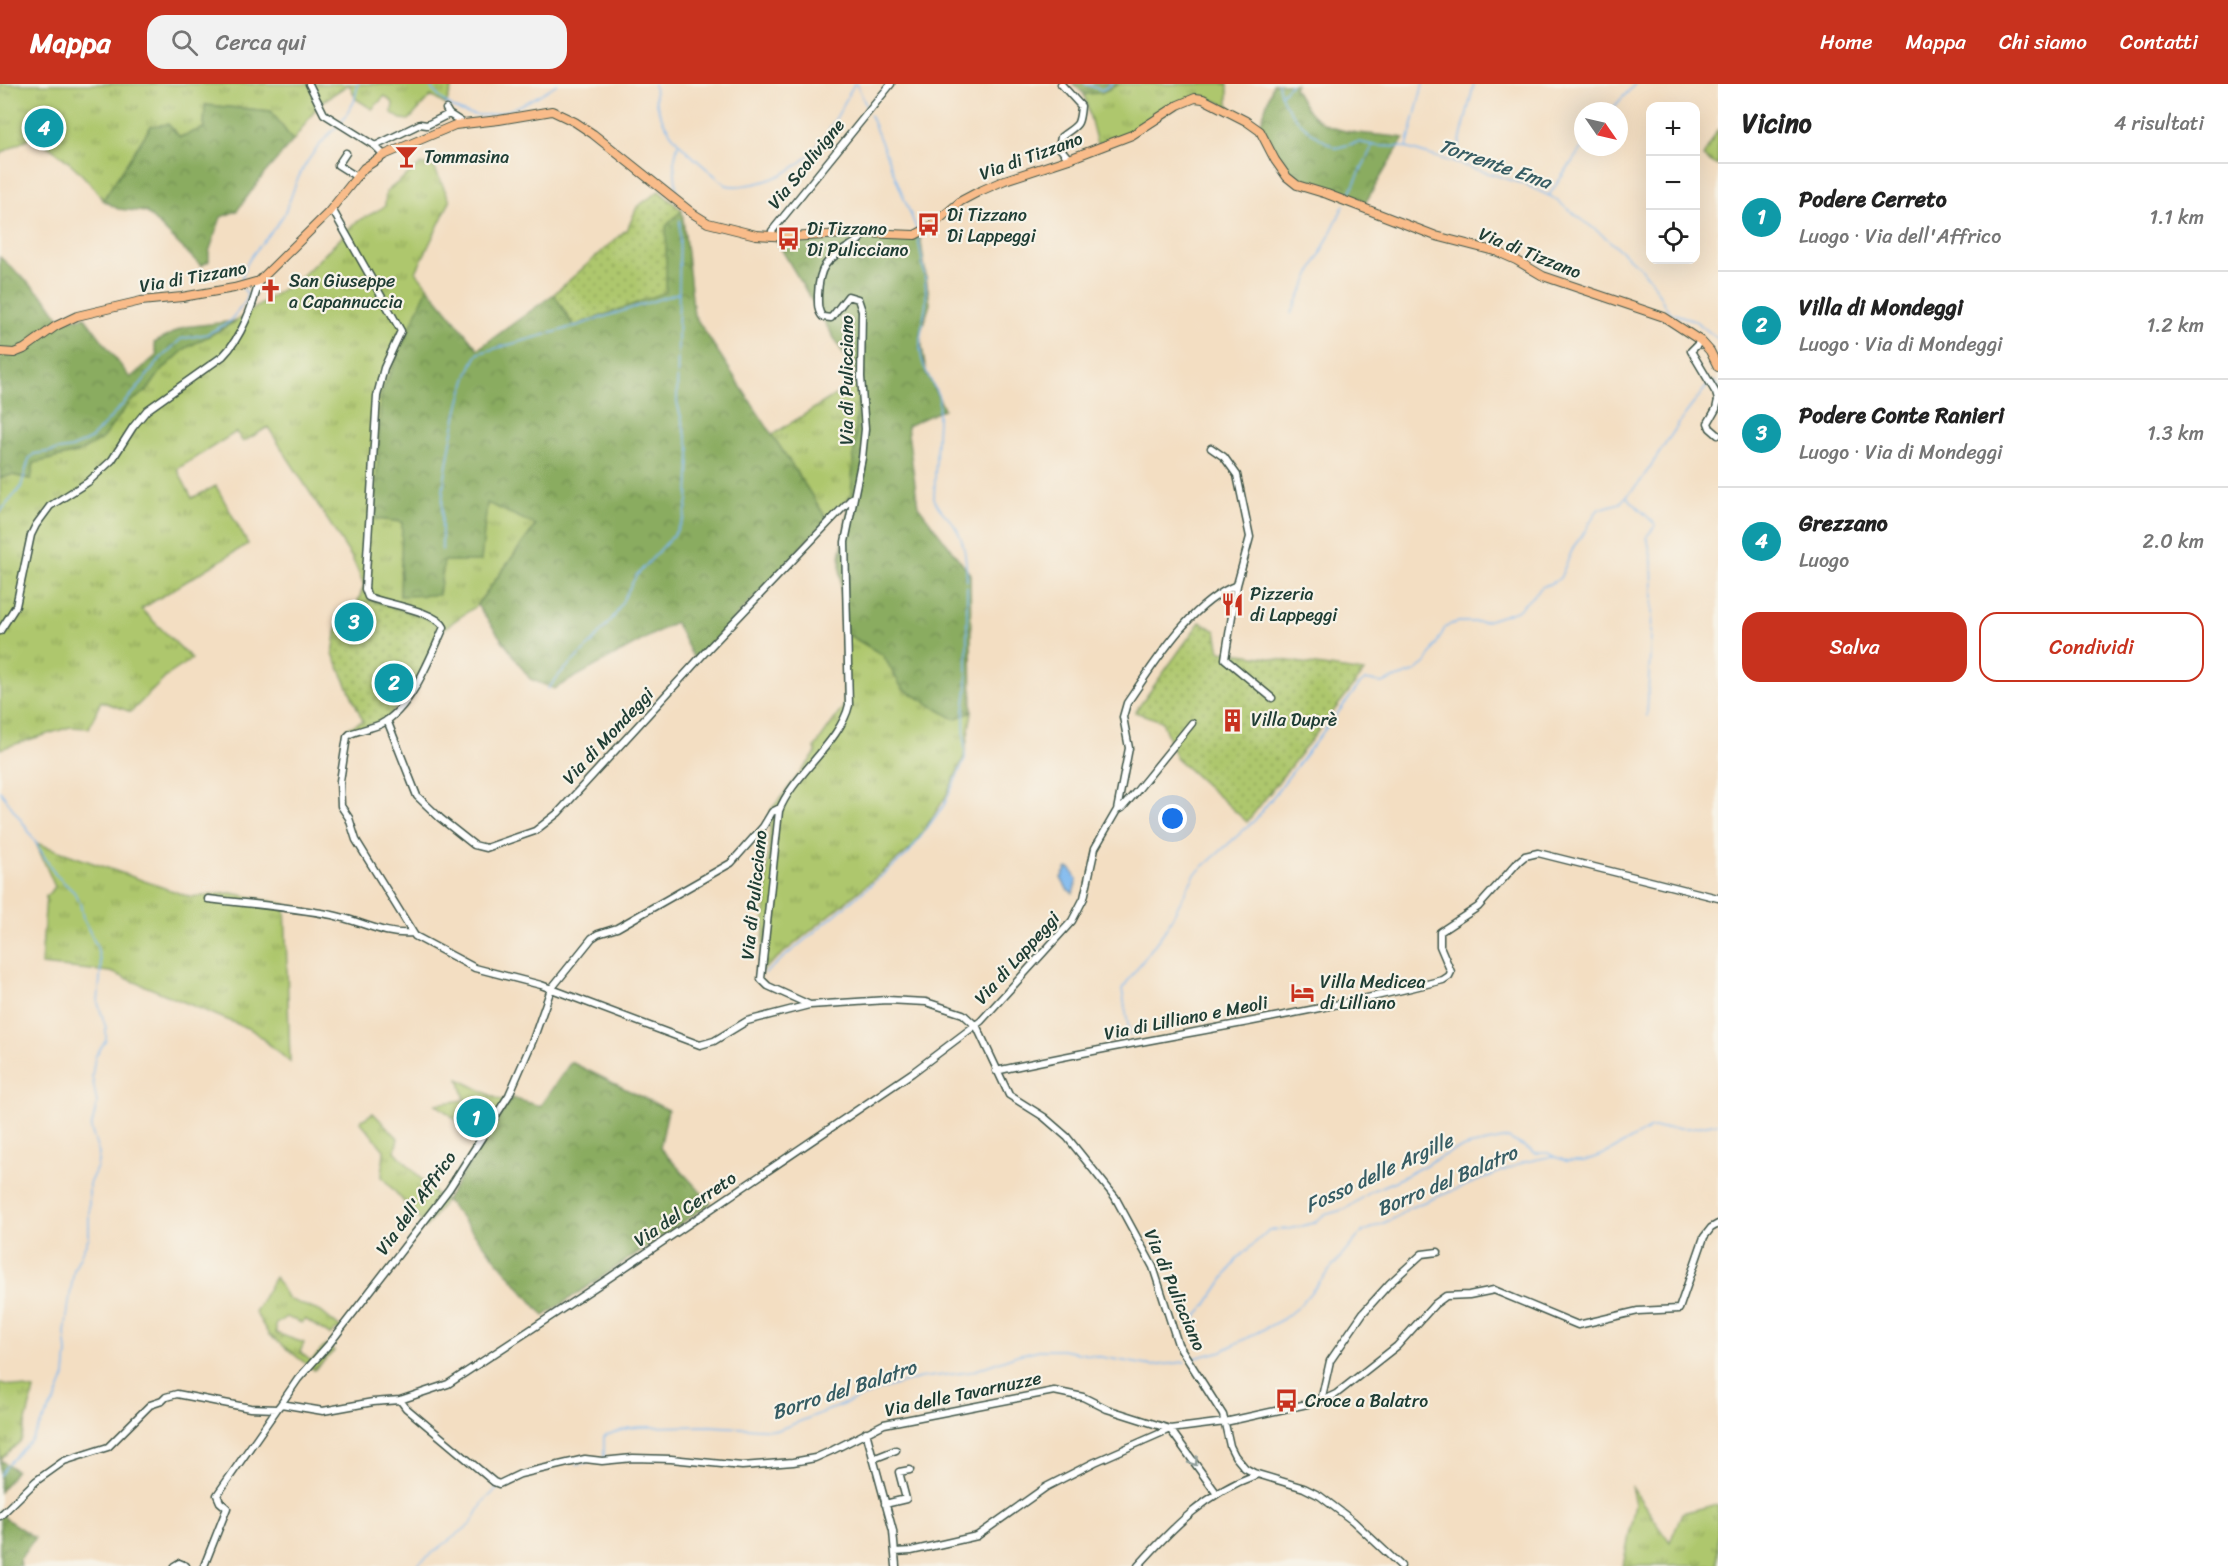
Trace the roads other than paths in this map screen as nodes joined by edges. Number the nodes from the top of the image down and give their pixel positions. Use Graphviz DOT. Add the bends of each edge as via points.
graph roads {
  1 [pos="309,84"];
  2 [pos="891,84"];
  3 [pos="1061,84"];
  4 [pos="463,123"];
  5 [pos="375,146"];
  6 [pos="346,153"];
  7 [pos="384,155"];
  8 [pos="1069,159"];
  9 [pos="357,177"];
  10 [pos="332,209"];
  11 [pos="864,233"];
  12 [pos="772,236"];
  13 [pos="258,281"];
  14 [pos="1701,341"];
  15 [pos="0,352"];
  16 [pos="1718,367"];
  17 [pos="1718,434"];
  18 [pos="1211,448"];
  19 [pos="854,496"];
  20 [pos="1237,585"];
  21 [pos="0,631"];
  22 [pos="1272,698"];
  23 [pos="387,720"];
  24 [pos="1192,723"];
  25 [pos="780,808"];
  26 [pos="1117,810"];
  27 [pos="1718,898"];
  28 [pos="207,899"];
  29 [pos="412,933"];
  30 [pos="559,976"];
  31 [pos="541,985"];
  32 [pos="551,988"];
  33 [pos="560,992"];
  34 [pos="545,1001"];
  35 [pos="810,1005"];
  36 [pos="976,1025"];
  37 [pos="996,1071"];
  38 [pos="1718,1224"];
  39 [pos="1438,1252"];
  40 [pos="400,1400"];
  41 [pos="1321,1401"];
  42 [pos="279,1406"];
  43 [pos="1225,1422"];
  44 [pos="1170,1429"];
  45 [pos="866,1432"];
  46 [pos="896,1450"];
  47 [pos="873,1459"];
  48 [pos="910,1470"];
  49 [pos="1247,1470"];
  50 [pos="1257,1474"];
  51 [pos="1240,1480"];
  52 [pos="1217,1494"];
  53 [pos="885,1504"];
  54 [pos="0,1515"];
  55 [pos="895,1552"];
  56 [pos="174,1566"];
  57 [pos="186,1566"];
  58 [pos="204,1566"];
  59 [pos="896,1566"];
  60 [pos="1138,1566"];
  61 [pos="1401,1566"];
  1 -- 5 [label="street" via="324,114"];
  2 -- 12 [label="street, Via Scolivigne" via="772,231"];
  3 -- 8 [label="street" via="1081,106 1076,128 1061,137 1059,147"];
  4 -- 5 [label="street" via="448,112"];
  4 -- 7 [label="main road, Via di Tizzano"];
  4 -- 12 [label="main road, Via di Tizzano" via="559,113 593,134 708,223"];
  5 -- 7 [label="street"];
  6 -- 9 [label="street" via="338,165"];
  7 -- 9 [label="main road, Via di Tizzano"];
  8 -- 11 [label="main road, Via di Tizzano" via="978,192 917,234"];
  8 -- 14 [label="main road, Via di Tizzano" via="1140,132 1188,101 1203,99 1260,131 1281,168 1297,185 1436,236 1498,252 1543,276 1664,317"];
  9 -- 10 [label="main road, Via di Tizzano"];
  10 -- 13 [label="main road, Via di Tizzano"];
  10 -- 23 [label="street" via="401,332 384,368 377,396 365,589 368,597 429,616 444,627 420,681"];
  11 -- 12 [label="main road, Via di Tizzano"];
  11 -- 19 [label="street, Via di Pulicciano" via="860,240 828,261 819,279 818,307 823,317 831,318 848,296 856,297 862,306 865,429"];
  13 -- 15 [label="main road, Via di Tizzano" via="77,316 24,349"];
  13 -- 21 [label="street" via="231,349 147,410 112,460 88,482 50,506 31,535 16,606"];
  14 -- 16 [label="main road, Via di Tizzano"];
  14 -- 17 [label="street" via="1691,351 1716,393 1718,405 1708,423"];
  18 -- 20 [label="street" via="1224,457 1237,475 1250,537"];
  19 -- 23 [label="street, Via di Mondeggi" via="558,813 535,831 486,848 474,844 417,796"];
  19 -- 25 [label="street, Via di Pulicciano" via="845,556 848,709"];
  20 -- 22 [label="street" via="1225,659"];
  20 -- 26 [label="street, Via di Lappeggi" via="1192,616 1127,703 1123,717 1129,748"];
  23 -- 29 [label="street" via="347,737 341,807 356,840"];
  24 -- 26 [label="street, Via di Lappeggi"];
  25 -- 30 [label="street" via="772,812 731,863 617,928 598,934"];
  25 -- 35 [label="street, Via di Pulicciano" via="761,978 768,986"];
  26 -- 36 [label="street, Via di Lappeggi" via="1095,848 1084,898 1072,921"];
  27 -- 37 [label="street, Via di Lilliano e Meoli" via="1531,853 1478,907 1442,929 1439,941 1451,972 1443,980 1318,1009"];
  28 -- 29 [label="street" via="305,909 379,929"];
  29 -- 31 [label="street" via="475,968"];
  30 -- 31 [label="street"];
  30 -- 32 [label="street"];
  31 -- 32 [label="street"];
  32 -- 33 [label="street"];
  32 -- 34 [label="street, Via dell'Affrico"];
  33 -- 34 [label="street"];
  33 -- 35 [label="street" via="700,1045 747,1021"];
  34 -- 42 [label="street, Via dell'Affrico" via="508,1095 449,1189"];
  35 -- 36 [label="street, Via di Pulicciano" via="917,1001 960,1013"];
  36 -- 37 [label="street, Via di Pulicciano"];
  36 -- 40 [label="street, Via del Cerreto" via="912,1073 458,1378"];
  37 -- 43 [label="street, Via di Pulicciano" via="1009,1095 1067,1137 1112,1193 1153,1267 1178,1344"];
  38 -- 41 [label="street, Via delle Tavarnuzze" via="1704,1237 1680,1309 1638,1311 1578,1325 1494,1290 1446,1296 1397,1346 1343,1390"];
  39 -- 41 [label="street" via="1422,1254 1363,1313 1330,1361"];
  40 -- 42 [label="street" via="323,1411"];
  40 -- 45 [label="street, Via delle Tavarnuzze" via="499,1484 520,1474 585,1459 780,1464 815,1458"];
  41 -- 43 [label="street, Via delle Tavarnuzze"];
  42 -- 54 [label="street" via="250,1408 177,1394 166,1397 150,1405 108,1447 69,1458 36,1481"];
  42 -- 58 [label="street, Via dell'Affrico" via="217,1495 227,1508"];
  43 -- 44 [label="street, Via delle Tavarnuzze"];
  43 -- 49 [label="street, Via di Pulicciano" via="1232,1450"];
  44 -- 45 [label="street, Via delle Tavarnuzze" via="1131,1418 1083,1397 1054,1391 884,1424"];
  44 -- 52 [label="street, one-way"];
  44 -- 55 [label="street" via="1047,1487 977,1536"];
  45 -- 47 [label="street"];
  46 -- 47 [label="street"];
  47 -- 53 [label="street"];
  48 -- 53 [label="street" via="899,1472 906,1499"];
  49 -- 50 [label="street"];
  49 -- 51 [label="street"];
  50 -- 51 [label="street"];
  50 -- 61 [label="street" via="1320,1496"];
  51 -- 52 [label="street"];
  52 -- 60 [label="street" via="1183,1519"];
  53 -- 55 [label="street"];
  55 -- 59 [label="street"];
  56 -- 57 [label="street"];
}
